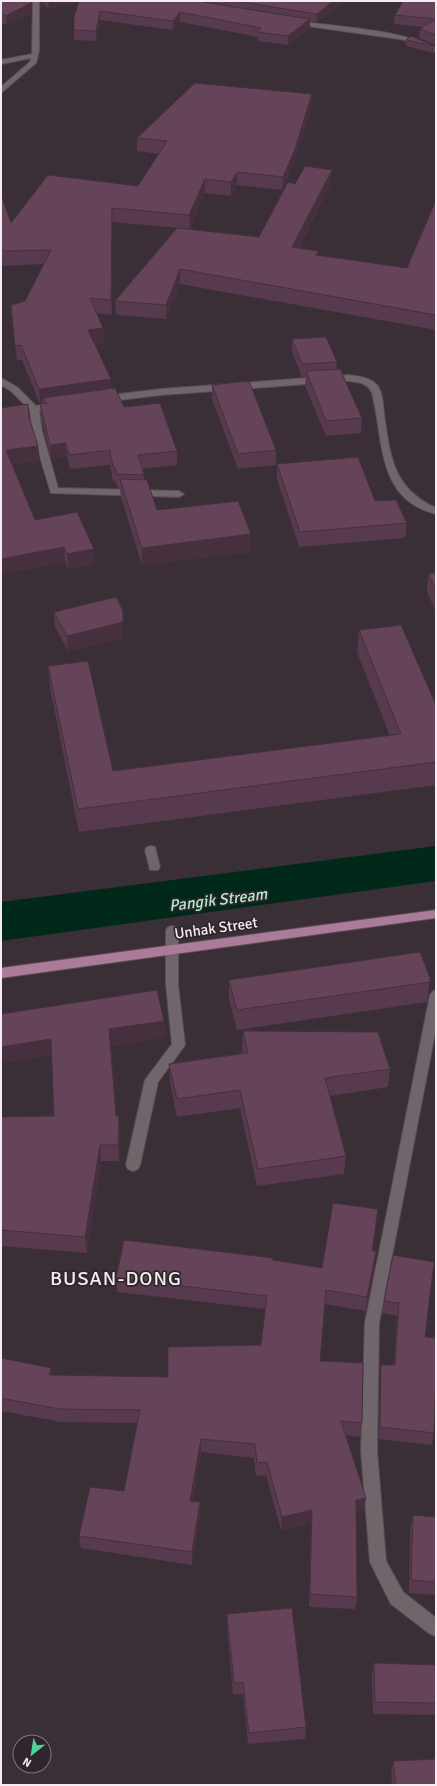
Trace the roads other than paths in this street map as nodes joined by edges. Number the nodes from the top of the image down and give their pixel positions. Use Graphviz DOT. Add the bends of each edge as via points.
graph roads {
  1 [pos="36,1"];
  2 [pos="288,22"];
  3 [pos="436,50"];
  4 [pos="35,55"];
  5 [pos="1,62"];
  6 [pos="1,91"];
  7 [pos="1,381"];
  8 [pos="94,401"];
  9 [pos="64,404"];
  10 [pos="34,408"];
  11 [pos="179,494"];
  12 [pos="436,511"];
  13 [pos="151,850"];
  14 [pos="154,867"];
  15 [pos="436,914"];
  16 [pos="172,930"];
  17 [pos="172,950"];
  18 [pos="1,973"];
  19 [pos="436,995"];
  20 [pos="133,1165"];
  21 [pos="436,1628"];
  1 -- 4 [label="street"];
  2 -- 3 [label="street" via="399,37 417,41"];
  4 -- 5 [label="street"];
  4 -- 6 [label="street" via="33,63"];
  7 -- 10 [label="street" via="14,389"];
  8 -- 12 [label="street" via="161,392 348,378 360,380 374,388 388,461 396,482 412,499"];
  9 -- 10 [label="street"];
  10 -- 11 [label="street" via="37,431 54,491"];
  13 -- 14 [label="street"];
  15 -- 17 [label="main road, Unhak Street"];
  16 -- 17 [label="street"];
  17 -- 18 [label="main road, Unhak Street"];
  17 -- 20 [label="street" via="172,984 179,1045 152,1080"];
  19 -- 21 [label="street" via="372,1323 369,1451 378,1562 397,1598"];
}
